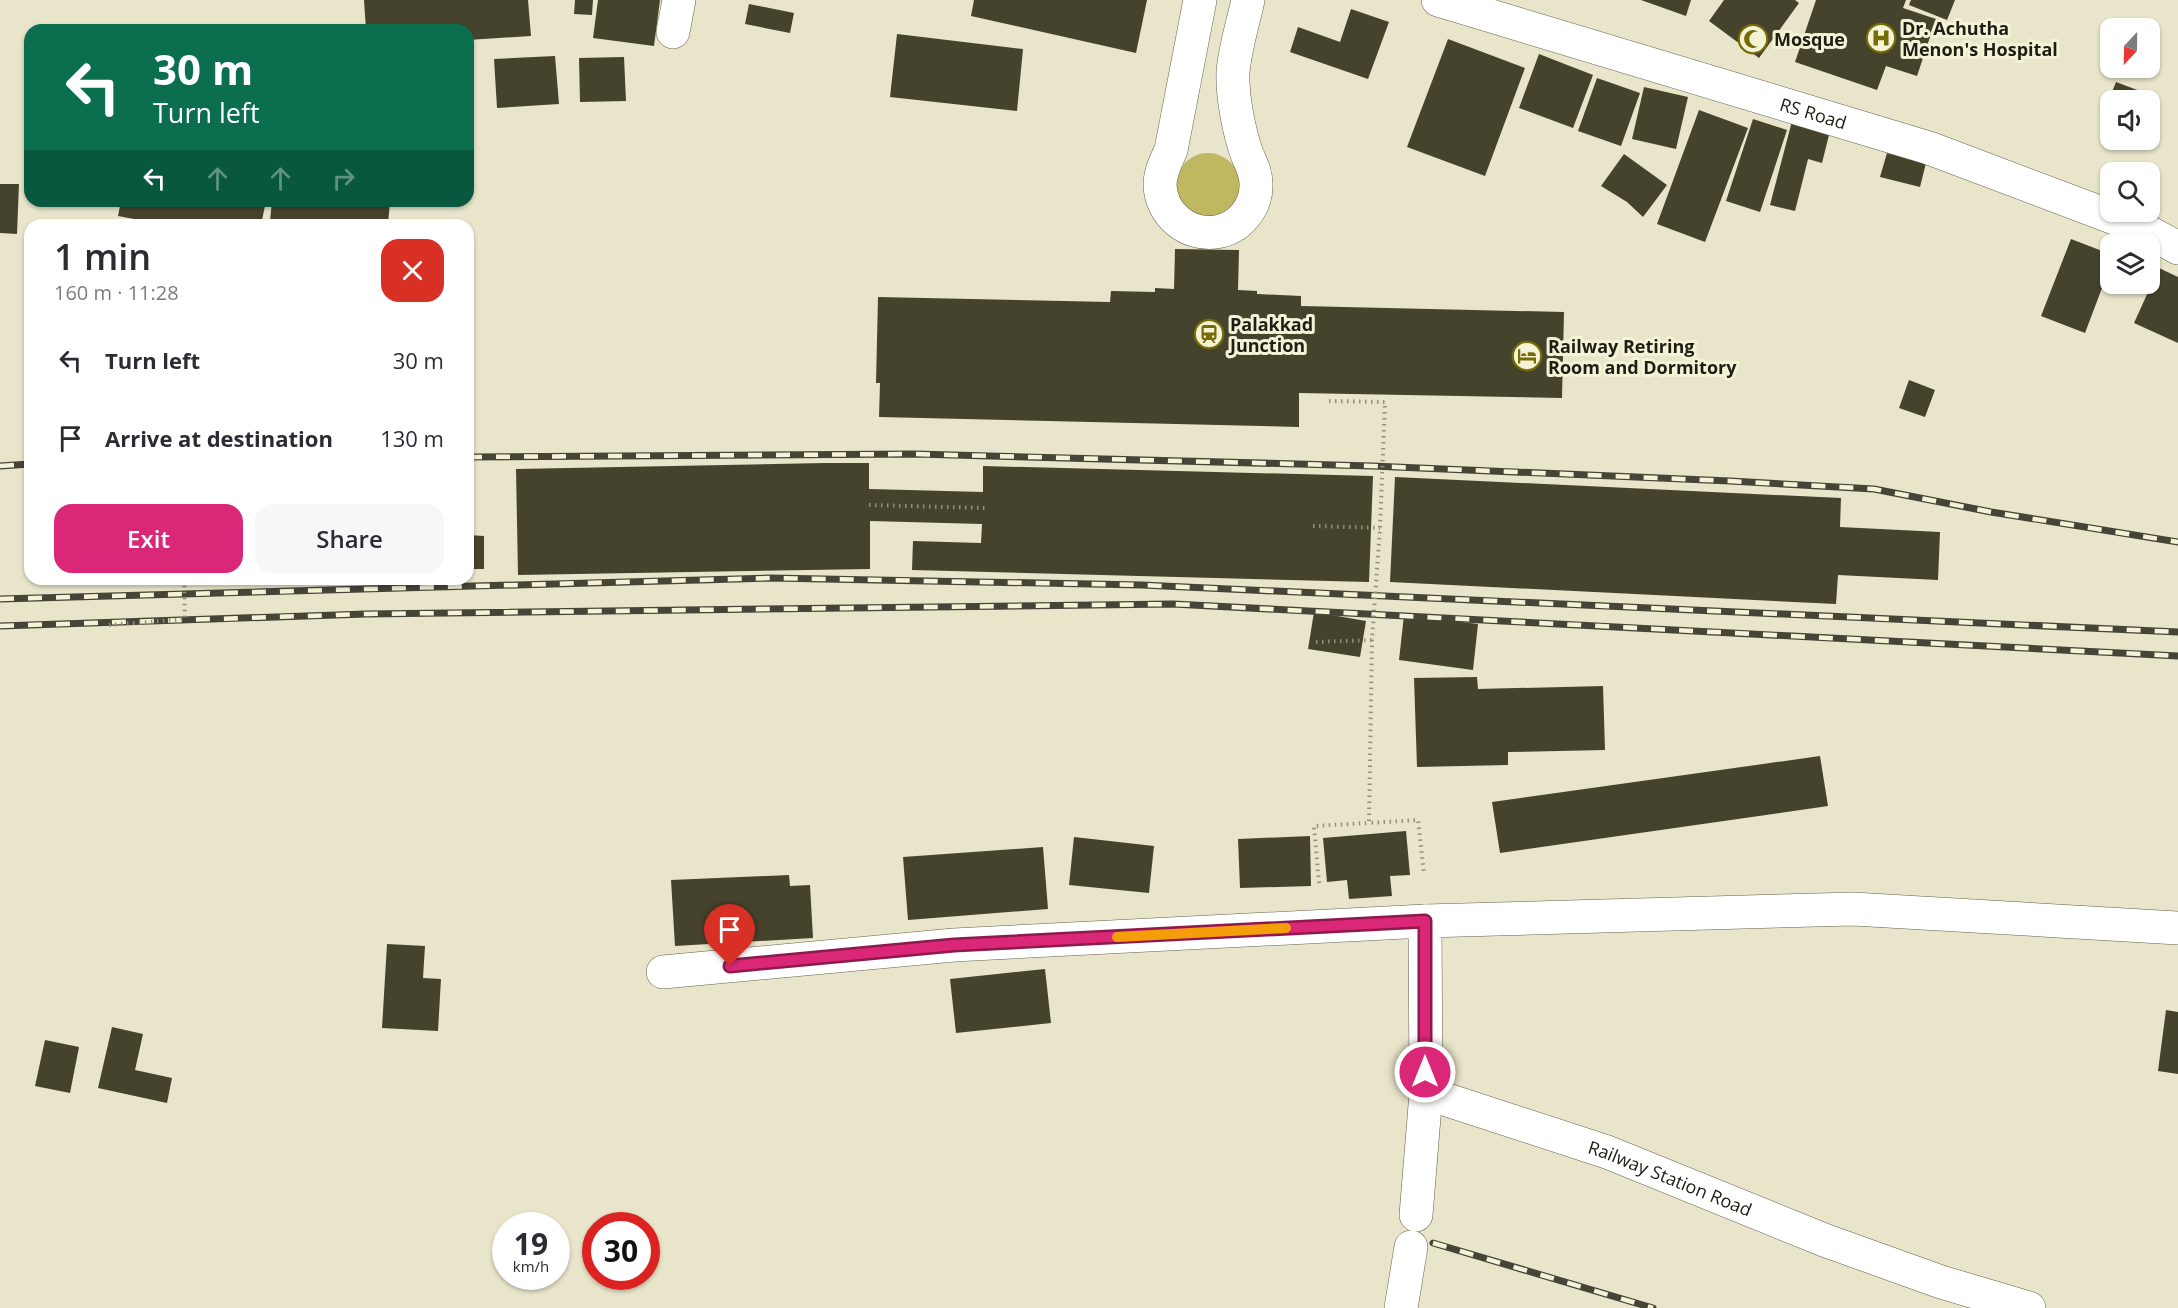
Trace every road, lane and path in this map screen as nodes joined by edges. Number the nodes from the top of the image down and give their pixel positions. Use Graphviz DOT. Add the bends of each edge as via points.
graph roads {
  1 [pos="679,0"];
  2 [pos="1200,0"];
  3 [pos="1248,0"];
  4 [pos="1438,0"];
  5 [pos="673,32"];
  6 [pos="2178,248"];
  7 [pos="1329,401"];
  8 [pos="869,505"];
  9 [pos="986,508"];
  10 [pos="1313,526"];
  11 [pos="1380,528"];
  12 [pos="184,585"];
  13 [pos="109,626"];
  14 [pos="1372,640"];
  15 [pos="1316,642"];
  16 [pos="1369,823"];
  17 [pos="1424,874"];
  18 [pos="1318,883"];
  19 [pos="1425,921"];
  20 [pos="2178,928"];
  21 [pos="663,972"];
  22 [pos="1426,1093"];
  23 [pos="1401,1308"];
  24 [pos="2029,1308"];
  1 -- 5 [label="street"];
  2 -- 3 [label="street" via="1171,150 1160,184 1173,218 1183,226 1207,233 1238,223 1256,197 1256,175 1236,108 1233,72"];
  4 -- 6 [label="street, RS Road" via="1929,148 2141,228"];
  7 -- 11 [label="path, bridge" via="1385,402"];
  8 -- 9 [label="path"];
  10 -- 11 [label="path"];
  11 -- 14 [label="path, bridge"];
  12 -- 13 [label="path, bridge" via="185,619"];
  14 -- 15 [label="path"];
  14 -- 16 [label="path, bridge"];
  16 -- 17 [label="path, bridge" via="1418,820"];
  16 -- 18 [label="path" via="1314,826"];
  19 -- 20 [label="street" via="1853,909"];
  19 -- 21 [label="street" via="954,945"];
  19 -- 22 [label="street"];
  22 -- 23 [label="street" via="1413,1231"];
  22 -- 24 [label="street, Railway Station Road" via="1607,1152 1824,1240 1941,1282"];
}
